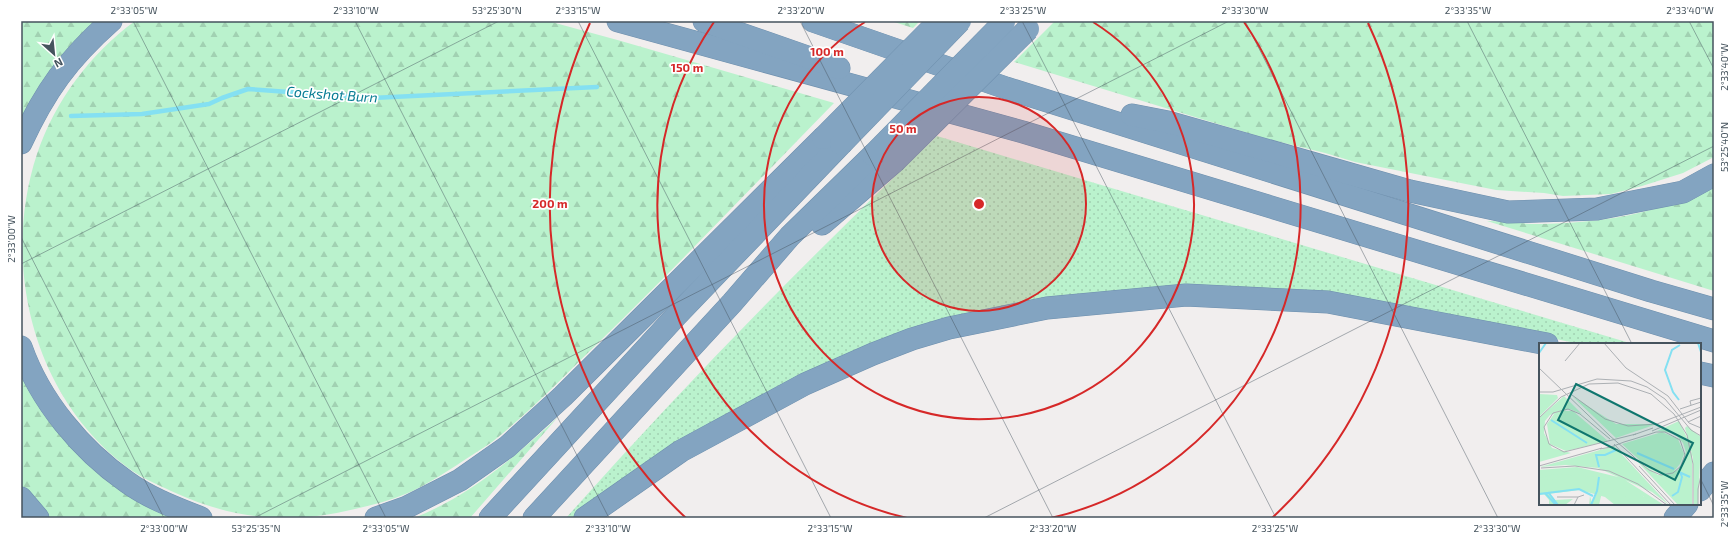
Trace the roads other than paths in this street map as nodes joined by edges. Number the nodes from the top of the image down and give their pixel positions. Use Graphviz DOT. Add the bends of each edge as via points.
graph roads {
  1 [pos="111,21"];
  2 [pos="618,21"];
  3 [pos="704,21"];
  4 [pos="814,21"];
  5 [pos="939,21"];
  6 [pos="960,21"];
  7 [pos="1004,21"];
  8 [pos="1032,25"];
  9 [pos="1006,88"];
  10 [pos="1023,132"];
  11 [pos="832,141"];
  12 [pos="21,143"];
  13 [pos="1714,175"];
  14 [pos="732,303"];
  15 [pos="1714,309"];
  16 [pos="1714,342"];
  17 [pos="1542,343"];
  18 [pos="21,347"];
  19 [pos="1701,373"];
  20 [pos="1714,376"];
  21 [pos="1714,473"];
  22 [pos="1701,489"];
  23 [pos="21,498"];
  24 [pos="1686,505"];
  25 [pos="38,518"];
  26 [pos="201,518"];
  27 [pos="376,518"];
  28 [pos="490,518"];
  29 [pos="534,518"];
  30 [pos="585,518"];
  31 [pos="1675,518"];
  1 -- 12 [label="highway" via="59,74 36,111"];
  2 -- 10 [label="highway"];
  3 -- 10 [label="highway"];
  4 -- 9 [label="highway"];
  5 -- 11 [label="highway, bridge"];
  6 -- 11 [label="highway, bridge"];
  7 -- 14 [label="highway, bridge" via="790,236"];
  8 -- 14 [label="highway, bridge" via="894,162"];
  9 -- 13 [label="highway" via="1168,122 1410,191 1508,212 1597,209 1683,192"];
  9 -- 15 [label="highway"];
  10 -- 16 [label="highway"];
  11 -- 27 [label="highway" via="507,447 460,480"];
  11 -- 28 [label="highway" via="676,316"];
  14 -- 29 [label="highway"];
  17 -- 30 [label="highway" via="1328,302 1186,295 1047,308 949,328 912,339 804,384 681,451"];
  18 -- 26 [label="highway" via="48,403 102,462 128,483 170,506"];
  19 -- 20 [label="highway"];
  21 -- 22 [label="highway"];
  23 -- 25 [label="highway"];
  24 -- 31 [label="highway"];
}
